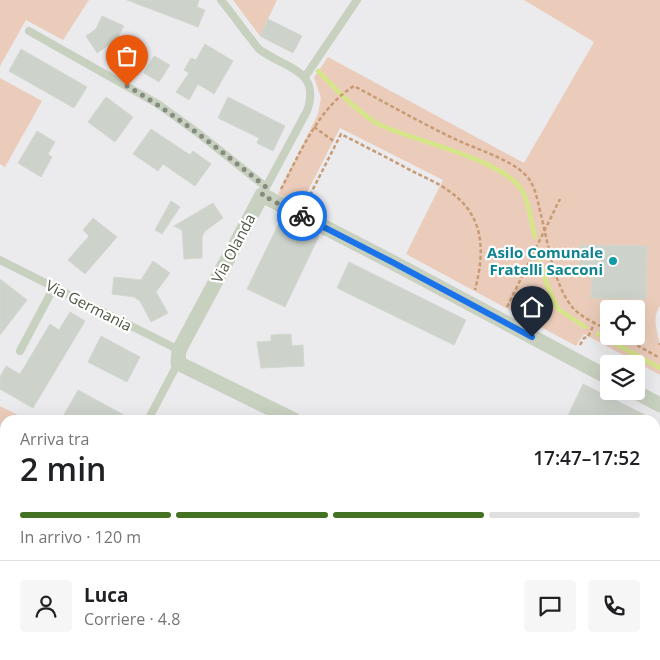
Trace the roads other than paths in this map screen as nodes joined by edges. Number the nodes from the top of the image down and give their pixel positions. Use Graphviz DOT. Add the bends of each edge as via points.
graph roads {
  1 [pos="221,0"];
  2 [pos="357,0"];
  3 [pos="29,31"];
  4 [pos="305,77"];
  5 [pos="268,193"];
  6 [pos="2,264"];
  7 [pos="54,287"];
  8 [pos="20,351"];
  9 [pos="179,357"];
  10 [pos="600,373"];
  11 [pos="645,397"];
  12 [pos="660,405"];
  13 [pos="150,415"];
  14 [pos="285,415"];
  1 -- 4 [label="lane" via="259,49 297,69"];
  2 -- 4 [label="lane"];
  3 -- 5 [label="lane" via="158,104 198,133"];
  4 -- 5 [label="lane, Via Olanda" via="312,99"];
  5 -- 9 [label="street, Via Olanda"];
  5 -- 10 [label="street"];
  6 -- 7 [label="lane, Via Germania"];
  7 -- 8 [label="lane"];
  7 -- 9 [label="lane, Via Germania"];
  9 -- 13 [label="lane"];
  9 -- 14 [label="street, Via Germania"];
  11 -- 12 [label="street"];
}
